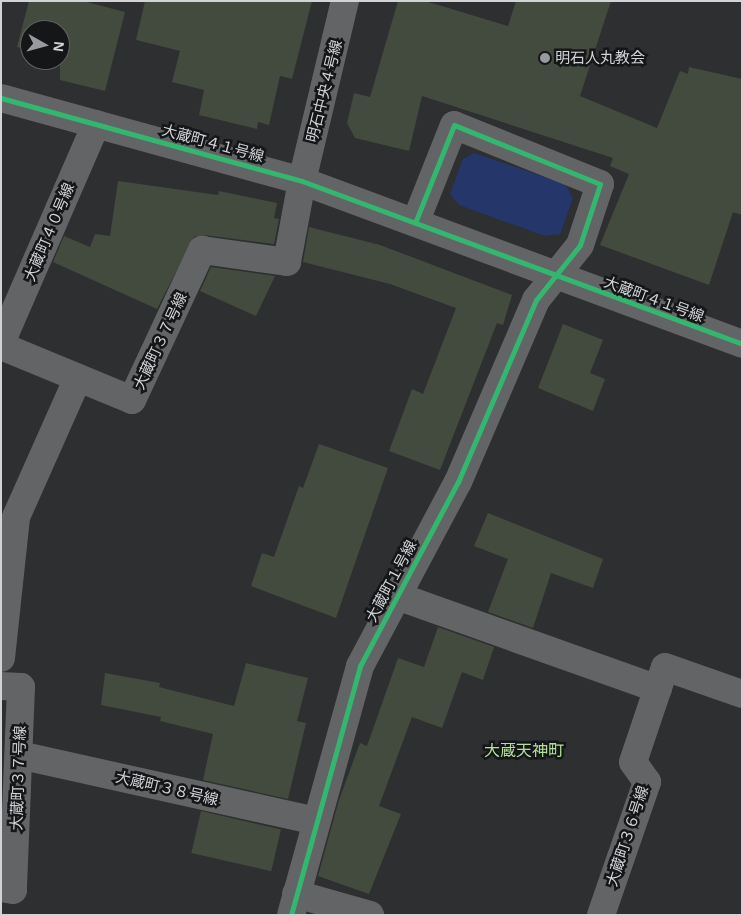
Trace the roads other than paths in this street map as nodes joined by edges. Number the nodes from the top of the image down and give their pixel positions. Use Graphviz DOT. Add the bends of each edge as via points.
graph roads {
  1 [pos="346,1"];
  2 [pos="1,98"];
  3 [pos="96,124"];
  4 [pos="302,181"];
  5 [pos="415,223"];
  6 [pos="557,277"];
  7 [pos="3,336"];
  8 [pos="742,344"];
  9 [pos="78,378"];
  10 [pos="397,596"];
  11 [pos="1,658"];
  12 [pos="1,686"];
  13 [pos="658,689"];
  14 [pos="742,694"];
  15 [pos="19,755"];
  16 [pos="316,821"];
  17 [pos="7,889"];
  18 [pos="293,904"];
  19 [pos="370,915"];
  20 [pos="601,915"];
  1 -- 4 [label="street, 明石中央４号線"];
  2 -- 3 [label="street, 大蔵町４１号線"];
  3 -- 4 [label="street, 大蔵町４１号線"];
  3 -- 7 [label="street, 大蔵町４０号線"];
  4 -- 5 [label="street, 大蔵町４１号線"];
  4 -- 9 [label="street, 大蔵町３７号線" via="287,262 202,250 132,400"];
  5 -- 6 [label="street, 大蔵町４１号線"];
  5 -- 6 [label="street" via="454,125 600,184 580,245"];
  6 -- 8 [label="street, 大蔵町４１号線"];
  6 -- 10 [label="street, 大蔵町１号線" via="536,300 458,482"];
  7 -- 9 [label="street" via="6,348"];
  9 -- 11 [label="street" via="16,517"];
  10 -- 13 [label="street"];
  10 -- 16 [label="street, 大蔵町１号線" via="360,666"];
  12 -- 15 [label="street, 大蔵町３７号線" via="21,687"];
  13 -- 14 [label="street, 大蔵町３６号線" via="665,667"];
  13 -- 20 [label="street, 大蔵町３６号線" via="633,762 647,782"];
  15 -- 16 [label="street, 大蔵町３８号線"];
  15 -- 17 [label="street, 大蔵町３７号線"];
  16 -- 18 [label="street, 大蔵町１号線"];
  18 -- 19 [label="street"];
}
